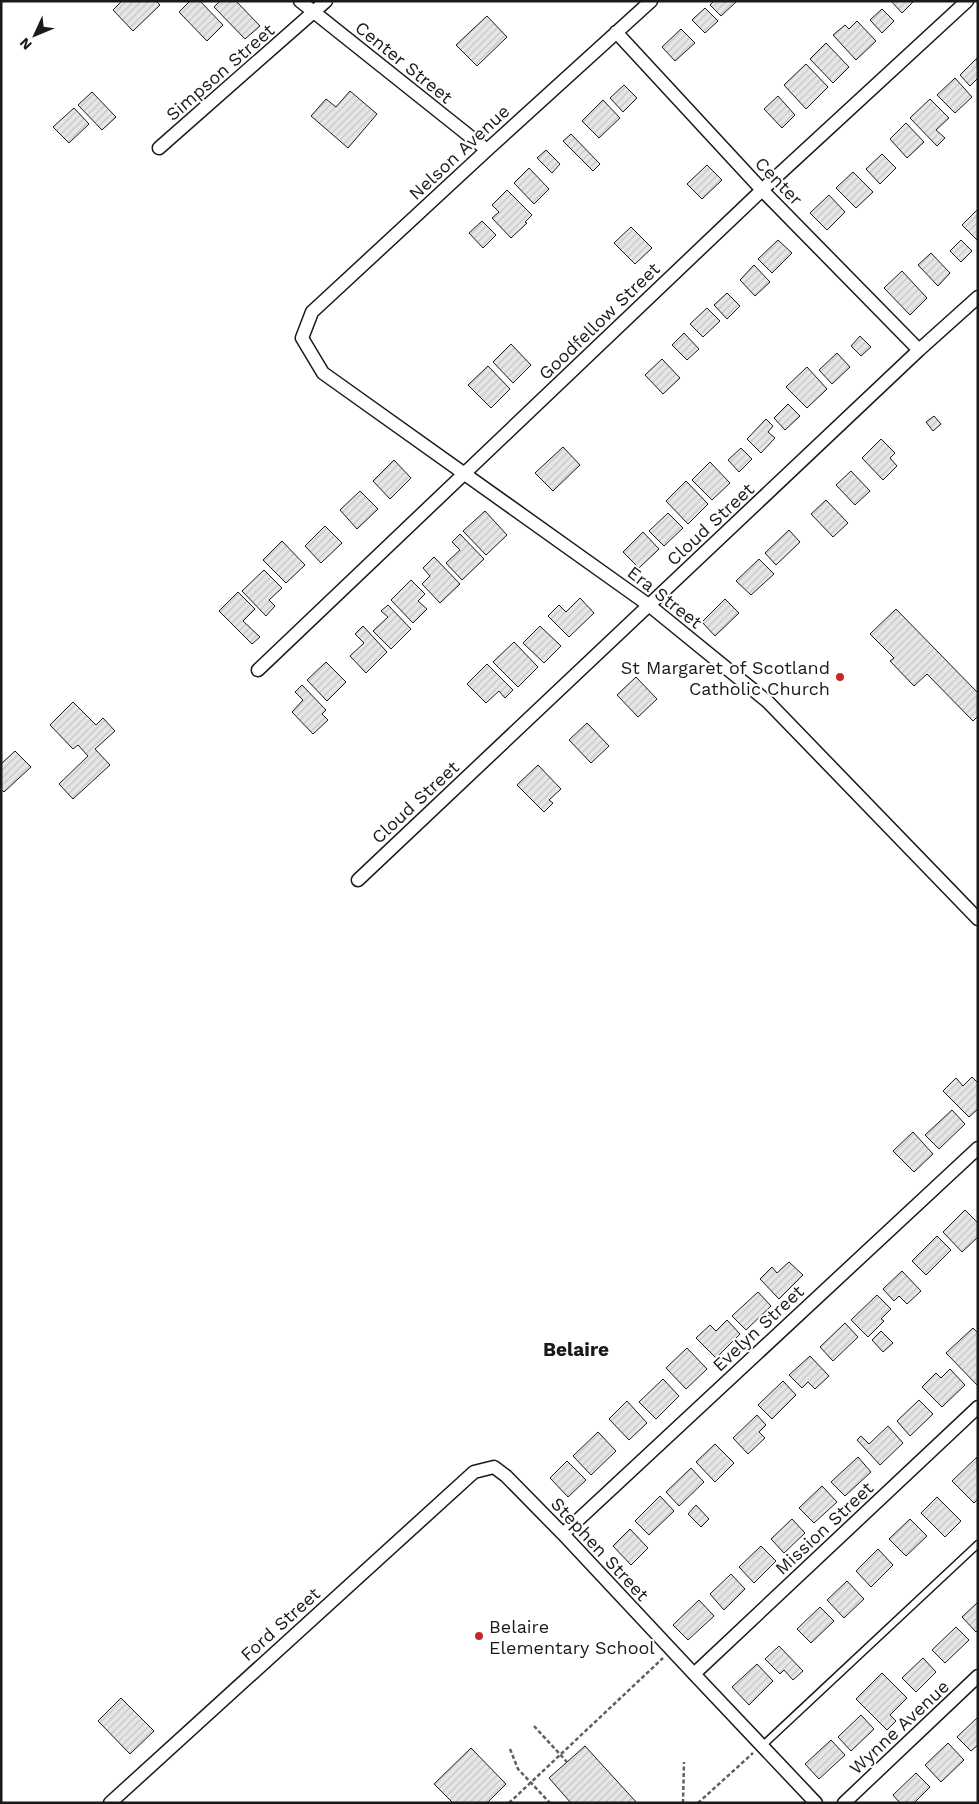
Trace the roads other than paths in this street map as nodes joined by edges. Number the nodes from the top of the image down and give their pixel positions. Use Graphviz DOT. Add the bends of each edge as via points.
graph roads {
  1 [pos="300,1"];
  2 [pos="326,1"];
  3 [pos="651,1"];
  4 [pos="967,1"];
  5 [pos="314,13"];
  6 [pos="616,32"];
  7 [pos="159,148"];
  8 [pos="487,150"];
  9 [pos="762,190"];
  10 [pos="978,297"];
  11 [pos="302,338"];
  12 [pos="919,350"];
  13 [pos="465,473"];
  14 [pos="650,606"];
  15 [pos="258,670"];
  16 [pos="358,880"];
  17 [pos="978,919"];
  18 [pos="978,1148"];
  19 [pos="978,1407"];
  20 [pos="474,1472"];
  21 [pos="563,1534"];
  22 [pos="978,1544"];
  23 [pos="694,1674"];
  24 [pos="978,1676"];
  25 [pos="762,1746"];
  26 [pos="117,1800"];
  27 [pos="816,1803"];
  28 [pos="844,1803"];
  1 -- 5 [label="street, Center Street"];
  2 -- 5 [label="street, Simpson Street"];
  3 -- 6 [label="street, Nelson Avenue"];
  4 -- 9 [label="street, Goodfellow Street"];
  5 -- 7 [label="street, Simpson Street"];
  5 -- 8 [label="street, Center Street"];
  6 -- 8 [label="street, Nelson Avenue"];
  6 -- 9 [label="street, Center"];
  8 -- 11 [label="street, Nelson Avenue" via="312,312"];
  9 -- 12 [label="street, Center"];
  9 -- 13 [label="street, Goodfellow Street"];
  10 -- 12 [label="street, Cloud Street"];
  11 -- 13 [label="street, Era Street" via="323,373"];
  12 -- 14 [label="street, Cloud Street"];
  13 -- 14 [label="street, Era Street"];
  13 -- 15 [label="street, Goodfellow Street"];
  14 -- 16 [label="street, Cloud Street"];
  14 -- 17 [label="street, Era Street" via="768,702"];
  18 -- 21 [label="street, Evelyn Street"];
  19 -- 23 [label="street, Mission Street"];
  20 -- 21 [label="street, Stephen Street" via="494,1467"];
  20 -- 26 [label="street, Ford Street"];
  21 -- 23 [label="street, Stephen Street"];
  22 -- 25 [label="lane"];
  23 -- 25 [label="street, Stephen Street"];
  24 -- 28 [label="street, Wynne Avenue"];
  25 -- 27 [label="street, Stephen Street"];
}
